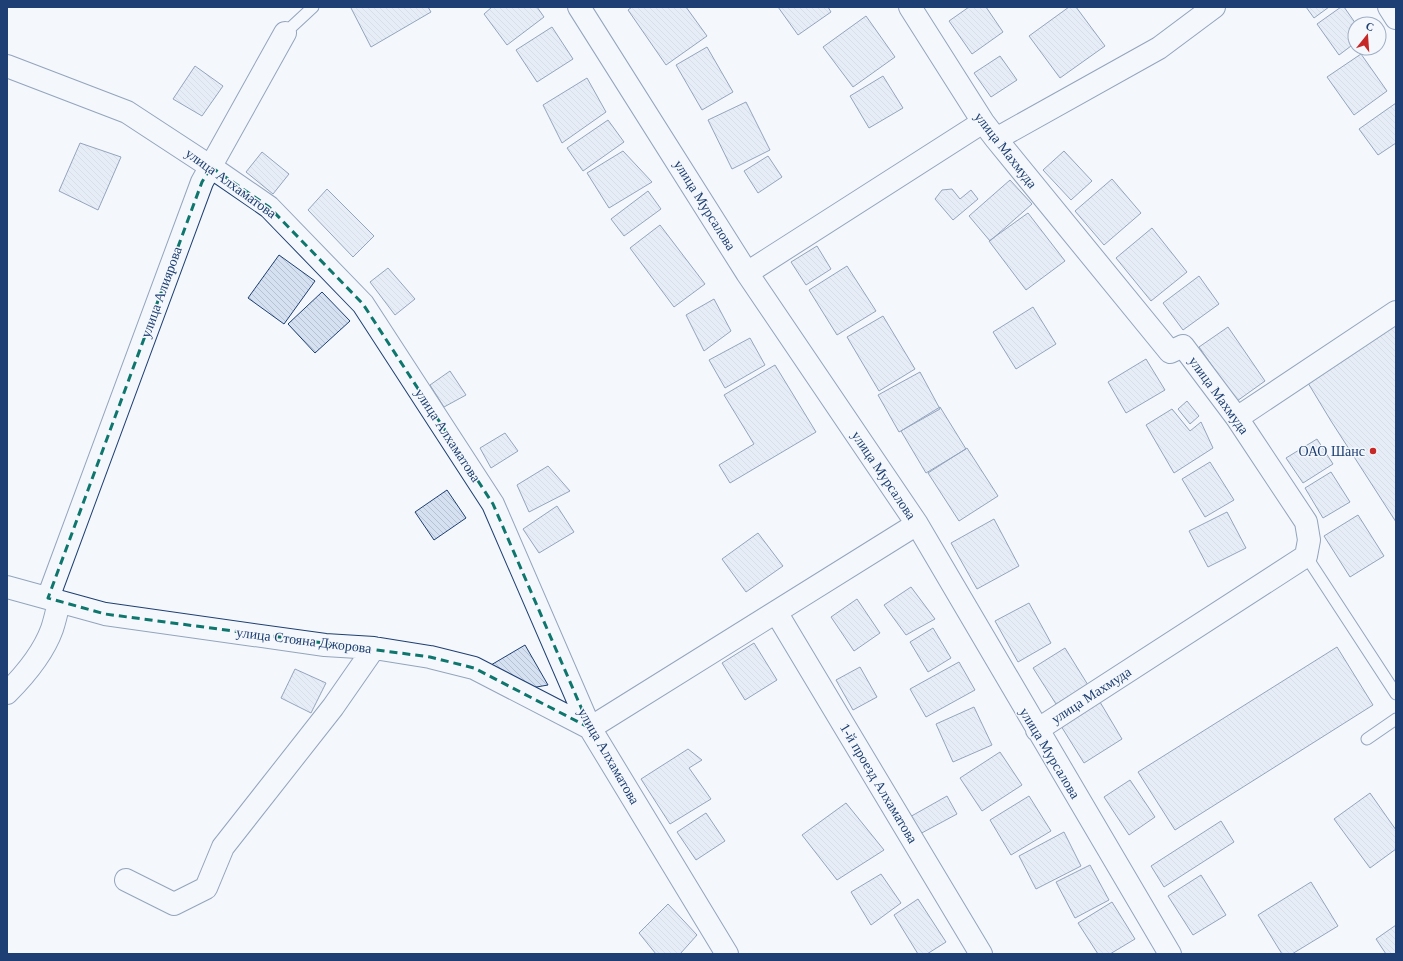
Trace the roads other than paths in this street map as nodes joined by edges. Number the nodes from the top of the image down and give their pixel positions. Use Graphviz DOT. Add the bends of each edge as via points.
graph roads {
  1 [pos="313,7"];
  2 [pos="580,7"];
  3 [pos="910,7"];
  4 [pos="1214,7"];
  5 [pos="1389,7"];
  6 [pos="1396,18"];
  7 [pos="285,33"];
  8 [pos="7,66"];
  9 [pos="990,131"];
  10 [pos="211,167"];
  11 [pos="747,273"];
  12 [pos="1396,312"];
  13 [pos="1237,418"];
  14 [pos="917,524"];
  15 [pos="1306,556"];
  16 [pos="7,587"];
  17 [pos="54,600"];
  18 [pos="776,612"];
  19 [pos="374,648"];
  20 [pos="7,694"];
  21 [pos="1396,694"];
  22 [pos="1396,719"];
  23 [pos="590,728"];
  24 [pos="1037,730"];
  25 [pos="1367,739"];
  26 [pos="126,880"];
  27 [pos="727,954"];
  28 [pos="981,954"];
  29 [pos="1170,954"];
  1 -- 7 [label="lane, улица Алиярова"];
  2 -- 11 [label="street, улица Мурсалова"];
  3 -- 9 [label="street, улица Махмуда"];
  4 -- 9 [label="street" via="1159,48"];
  5 -- 6 [label="street"];
  7 -- 10 [label="street, улица Алиярова"];
  8 -- 10 [label="street, улица Алхаматова" via="127,112"];
  9 -- 11 [label="street"];
  9 -- 13 [label="street, улица Махмуда" via="1170,352 1183,346"];
  10 -- 17 [label="street, улица Алиярова" via="202,182"];
  10 -- 23 [label="street, улица Алхаматова" via="269,207 363,304 493,504"];
  11 -- 14 [label="street, улица Мурсалова"];
  12 -- 13 [label="street"];
  13 -- 15 [label="street, улица Махмуда" via="1306,522 1309,540"];
  14 -- 18 [label="street"];
  14 -- 24 [label="street, улица Мурсалова"];
  15 -- 21 [label="lane"];
  15 -- 24 [label="street, улица Махмуда"];
  16 -- 17 [label="street, улица Стояна Джорова"];
  17 -- 19 [label="street, улица Стояна Джорова" via="105,614 325,644"];
  17 -- 20 [label="street, улица Алиярова" via="52,630 41,652"];
  18 -- 23 [label="street"];
  18 -- 28 [label="street, 1-й проезд Алхаматова"];
  19 -- 23 [label="street, улица Стояна Джорова" via="430,657 474,668"];
  19 -- 26 [label="street" via="333,707 223,847 206,888 174,904"];
  22 -- 25 [label="lane"];
  23 -- 27 [label="street, улица Алхаматова"];
  24 -- 29 [label="street, улица Мурсалова"];
}
